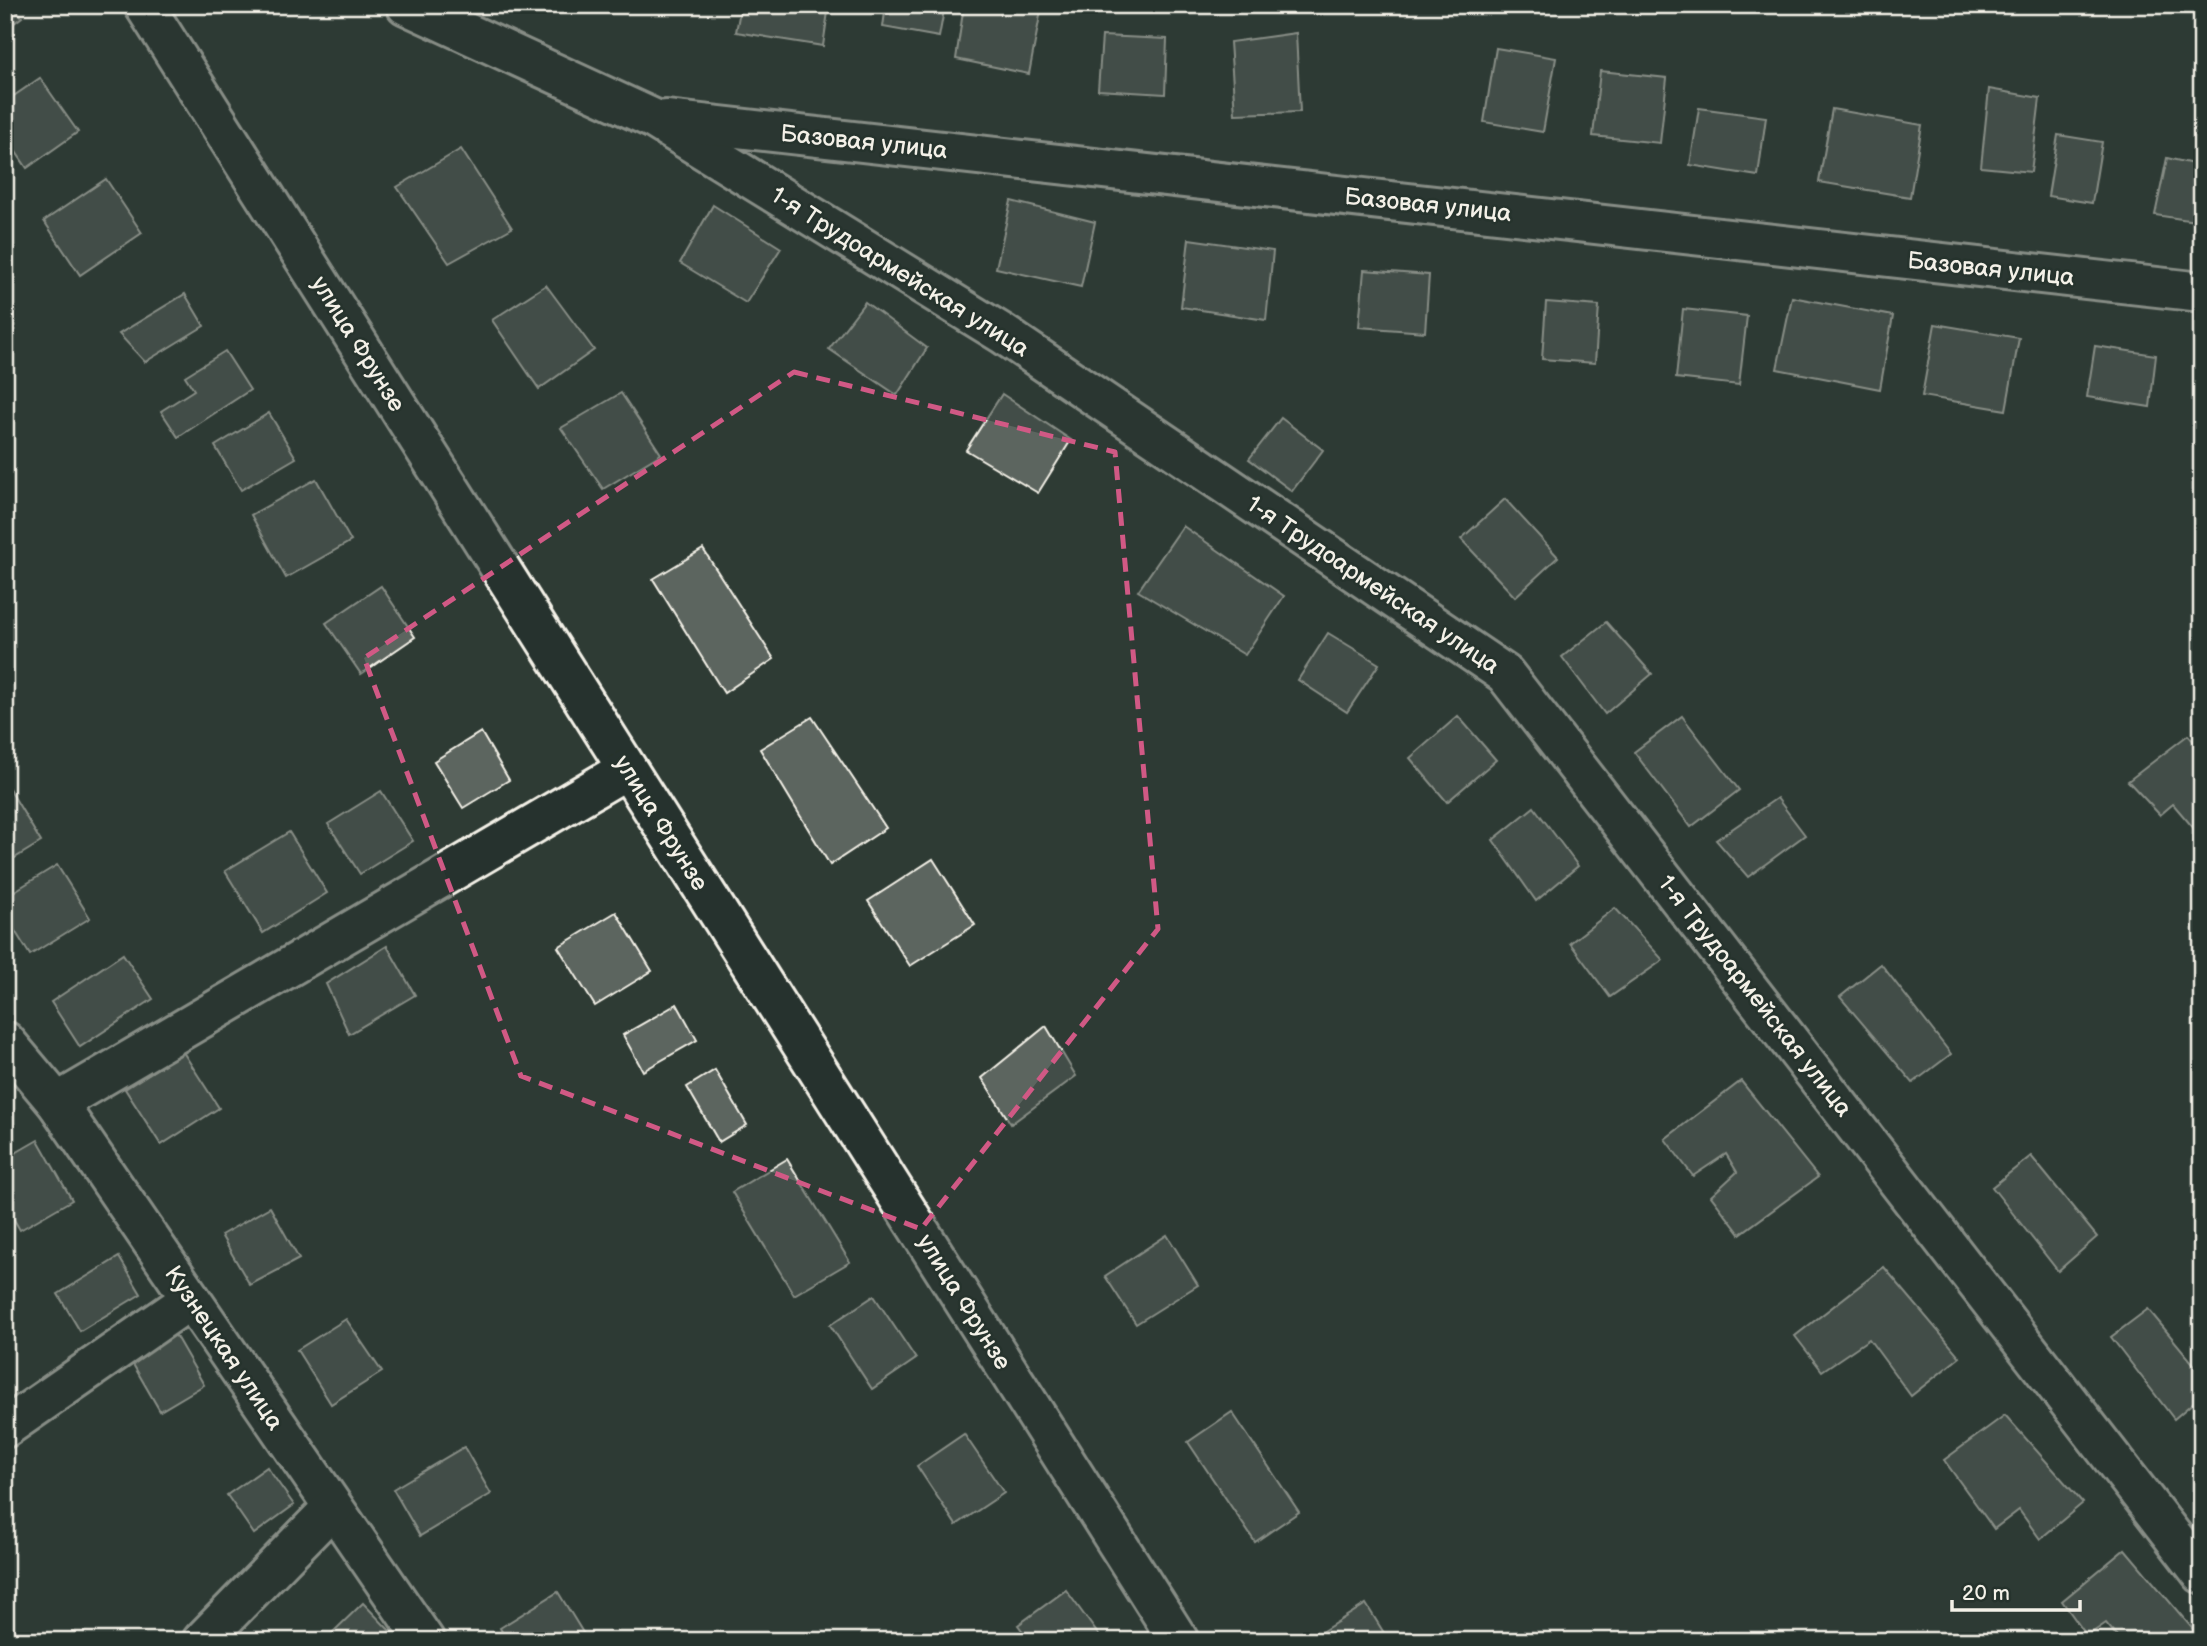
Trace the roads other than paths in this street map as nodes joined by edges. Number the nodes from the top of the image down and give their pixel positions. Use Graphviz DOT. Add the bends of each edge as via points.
graph roads {
  1 [pos="144,5"];
  2 [pos="406,5"];
  3 [pos="654,119"];
  4 [pos="2202,292"];
  5 [pos="627,769"];
  6 [pos="10,1059"];
  7 [pos="57,1103"];
  8 [pos="191,1299"];
  9 [pos="5,1428"];
  10 [pos="334,1507"];
  11 [pos="2202,1574"];
  12 [pos="202,1641"];
  13 [pos="425,1641"];
  14 [pos="1179,1641"];
  1 -- 5 [label="street, улица Фрунзе"];
  2 -- 3 [label="street, 1-я Трудоармейская улица"];
  3 -- 4 [label="street, Базовая улица"];
  3 -- 11 [label="street, 1-я Трудоармейская улица" via="1003,334 1505,674"];
  5 -- 7 [label="street"];
  5 -- 14 [label="street, улица Фрунзе"];
  6 -- 7 [label="street, Кузнецкая улица"];
  7 -- 8 [label="street, Кузнецкая улица"];
  8 -- 9 [label="street"];
  8 -- 10 [label="street, Кузнецкая улица"];
  10 -- 12 [label="street"];
  10 -- 13 [label="street, Кузнецкая улица"];
}
